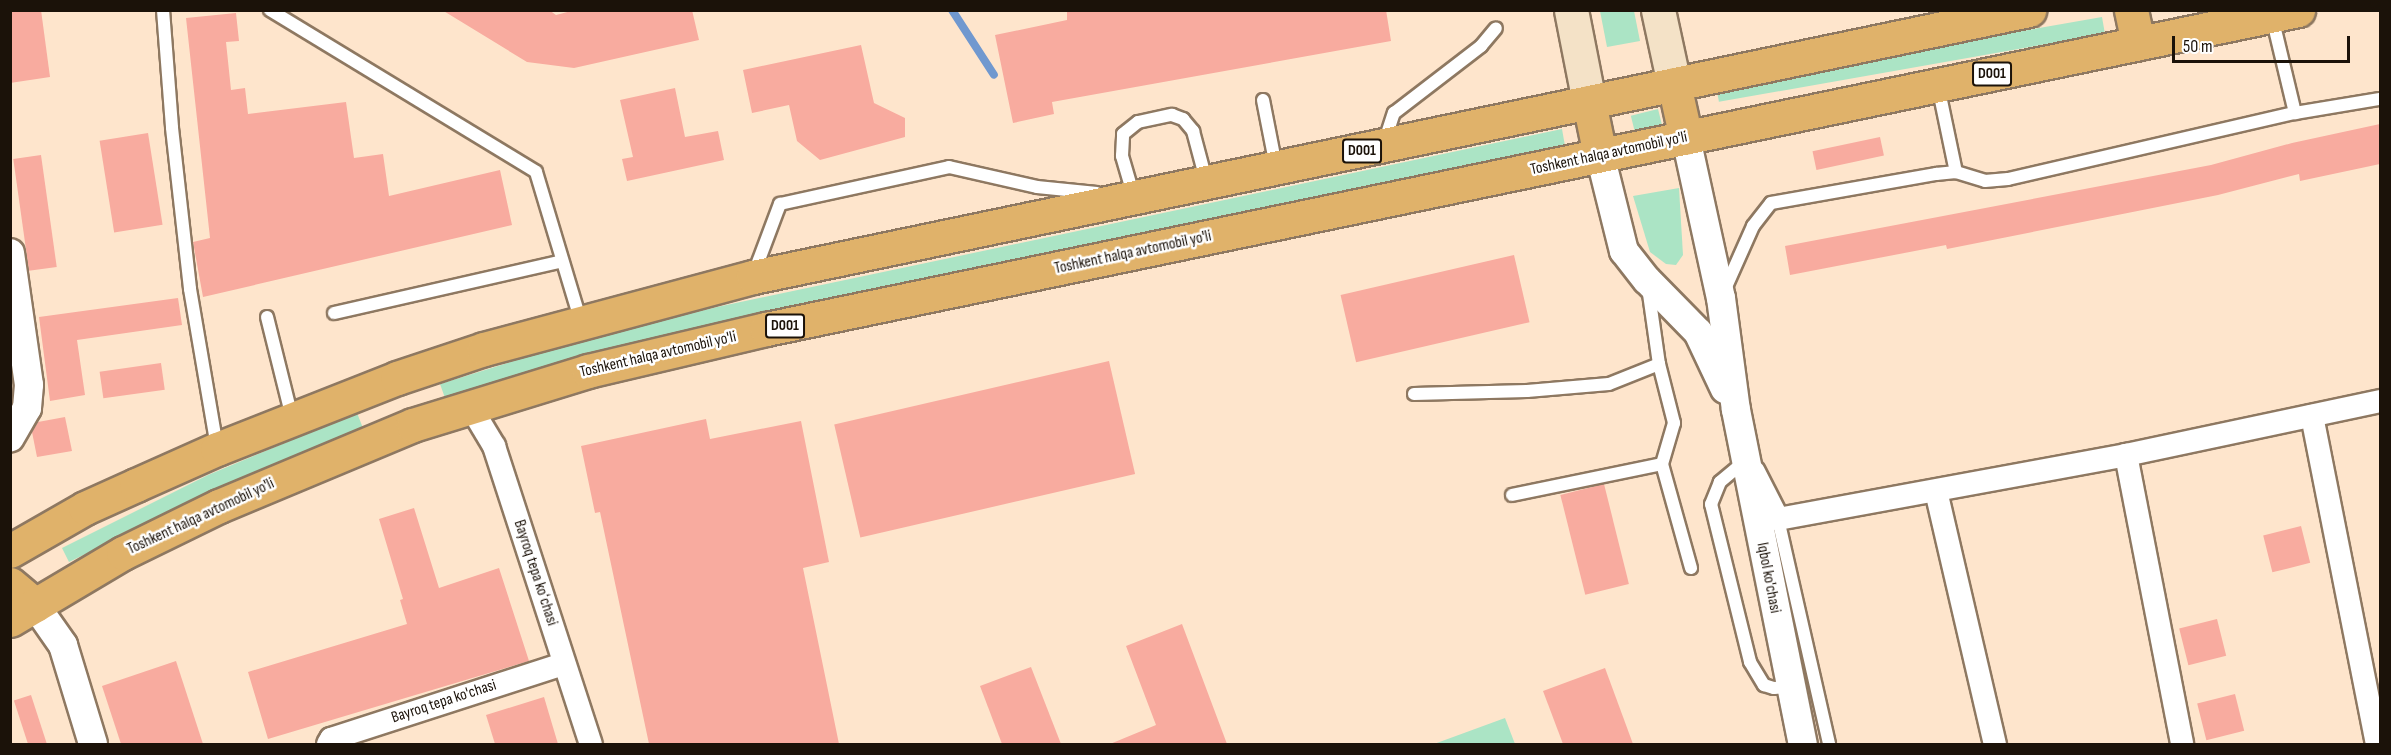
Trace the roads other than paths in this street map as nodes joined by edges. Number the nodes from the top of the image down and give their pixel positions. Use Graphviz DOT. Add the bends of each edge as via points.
graph roads {
  1 [pos="163,10"];
  2 [pos="270,10"];
  3 [pos="1571,10"];
  4 [pos="1658,10"];
  5 [pos="2029,10"];
  6 [pos="2130,10"];
  7 [pos="2285,13"];
  8 [pos="1496,28"];
  9 [pos="2138,43"];
  10 [pos="1674,84"];
  11 [pos="1938,85"];
  12 [pos="2380,99"];
  13 [pos="1263,100"];
  14 [pos="1589,102"];
  15 [pos="2295,113"];
  16 [pos="1686,138"];
  17 [pos="1383,147"];
  18 [pos="1600,156"];
  19 [pos="1276,168"];
  20 [pos="1956,172"];
  21 [pos="1206,180"];
  22 [pos="1134,197"];
  23 [pos="10,253"];
  24 [pos="562,261"];
  25 [pos="753,277"];
  26 [pos="1647,280"];
  27 [pos="1721,298"];
  28 [pos="334,313"];
  29 [pos="267,317"];
  30 [pos="581,323"];
  31 [pos="1659,364"];
  32 [pos="1414,394"];
  33 [pos="2380,401"];
  34 [pos="470,406"];
  35 [pos="1736,410"];
  36 [pos="2312,416"];
  37 [pos="292,418"];
  38 [pos="10,437"];
  39 [pos="217,448"];
  40 [pos="2126,455"];
  41 [pos="1746,460"];
  42 [pos="1662,464"];
  43 [pos="1936,490"];
  44 [pos="1512,495"];
  45 [pos="1778,519"];
  46 [pos="10,551"];
  47 [pos="1691,568"];
  48 [pos="10,584"];
  49 [pos="23,613"];
  50 [pos="563,664"];
  51 [pos="1790,687"];
  52 [pos="93,744"];
  53 [pos="328,744"];
  54 [pos="591,744"];
  55 [pos="1803,744"];
  56 [pos="1829,744"];
  57 [pos="1995,744"];
  58 [pos="2182,744"];
  59 [pos="2377,744"];
  1 -- 39 [label="lane" via="190,289"];
  2 -- 24 [label="lane" via="536,172"];
  3 -- 14 [label="main road"];
  4 -- 10 [label="main road"];
  5 -- 10 [label="highway, D001"];
  6 -- 9 [label="highway"];
  7 -- 9 [label="highway, Toshkent halqa avtomobil yo'li / D001"];
  7 -- 15 [label="lane"];
  8 -- 17 [label="lane" via="1481,46 1394,113"];
  9 -- 11 [label="highway, Toshkent halqa avtomobil yo'li / D001"];
  10 -- 14 [label="highway, D001"];
  10 -- 16 [label="highway"];
  11 -- 16 [label="highway, Toshkent halqa avtomobil yo'li / D001"];
  11 -- 20 [label="lane"];
  12 -- 15 [label="lane"];
  13 -- 19 [label="lane"];
  14 -- 17 [label="highway, D001"];
  14 -- 18 [label="highway"];
  15 -- 20 [label="lane" via="2008,179 1985,181"];
  16 -- 18 [label="highway, Toshkent halqa avtomobil yo'li / D001"];
  16 -- 27 [label="street, Iqbol ko'chasi"];
  17 -- 19 [label="highway, D001"];
  18 -- 26 [label="street, Iqbol ko'chasi" via="1624,251"];
  18 -- 34 [label="highway, Toshkent halqa avtomobil yo'li / D001" via="766,329 588,371"];
  19 -- 21 [label="highway, D001"];
  20 -- 27 [label="lane" via="1771,203 1753,226"];
  21 -- 22 [label="highway, D001"];
  21 -- 22 [label="lane" via="1193,131 1183,119 1172,115 1138,122 1123,134 1122,156"];
  22 -- 25 [label="highway, D001"];
  22 -- 25 [label="lane" via="1037,187 949,167 780,204"];
  23 -- 38 [label="street" via="29,385 27,408"];
  24 -- 28 [label="lane"];
  24 -- 30 [label="lane"];
  25 -- 30 [label="highway, D001"];
  26 -- 31 [label="lane"];
  26 -- 35 [label="street, Iqbol ko'chasi" via="1698,332"];
  27 -- 35 [label="street, Iqbol ko'chasi"];
  29 -- 37 [label="lane"];
  30 -- 37 [label="highway, D001" via="484,349"];
  31 -- 32 [label="lane" via="1609,384"];
  31 -- 42 [label="lane" via="1674,423"];
  33 -- 36 [label="street"];
  34 -- 49 [label="highway, Toshkent halqa avtomobil yo'li / D001" via="413,425 219,506 123,553"];
  34 -- 50 [label="street, Bayroq tepa koʻchasi" via="494,446"];
  35 -- 41 [label="street, Iqbol ko'chasi"];
  36 -- 40 [label="street"];
  36 -- 59 [label="street"];
  37 -- 39 [label="highway, D001"];
  39 -- 46 [label="highway, D001" via="85,508"];
  40 -- 43 [label="street"];
  40 -- 58 [label="street"];
  41 -- 45 [label="street"];
  41 -- 51 [label="street, Iqbol ko'chasi"];
  41 -- 51 [label="lane" via="1720,482 1711,504 1749,662 1764,685"];
  42 -- 44 [label="lane"];
  42 -- 47 [label="lane"];
  43 -- 45 [label="street"];
  43 -- 57 [label="street"];
  45 -- 56 [label="lane"];
  48 -- 49 [label="highway"];
  49 -- 52 [label="street" via="63,645"];
  50 -- 53 [label="street, Bayroq tepa ko'chasi" via="331,739"];
  50 -- 54 [label="street, Bayroq tepa koʻchasi"];
  51 -- 55 [label="street, Iqbol ko'chasi"];
}
